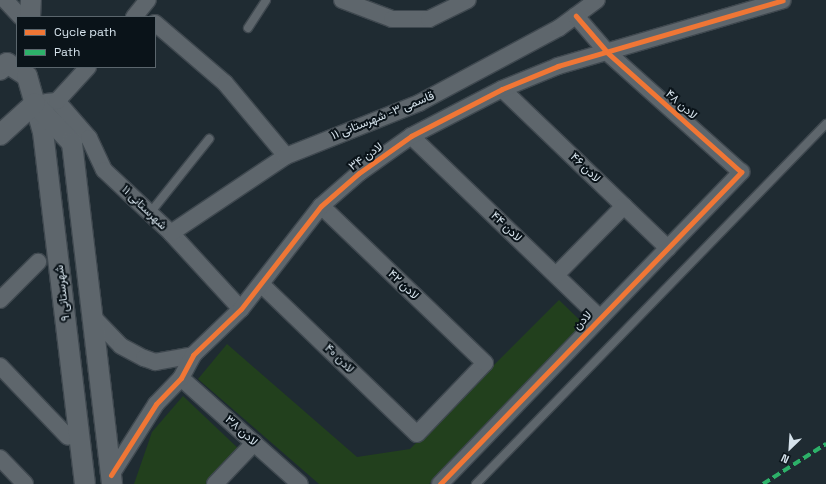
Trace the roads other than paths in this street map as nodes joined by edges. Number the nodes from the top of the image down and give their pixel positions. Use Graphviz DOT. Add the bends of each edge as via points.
graph roads {
  1 [pos="4,0"];
  2 [pos="31,0"];
  3 [pos="266,0"];
  4 [pos="342,0"];
  5 [pos="468,0"];
  6 [pos="597,0"];
  7 [pos="783,0"];
  8 [pos="20,16"];
  9 [pos="30,16"];
  10 [pos="576,16"];
  11 [pos="156,24"];
  12 [pos="248,28"];
  13 [pos="607,52"];
  14 [pos="3,67"];
  15 [pos="87,68"];
  16 [pos="28,71"];
  17 [pos="502,89"];
  18 [pos="57,101"];
  19 [pos="35,103"];
  20 [pos="826,124"];
  21 [pos="0,135"];
  22 [pos="411,136"];
  23 [pos="209,139"];
  24 [pos="286,156"];
  25 [pos="741,172"];
  26 [pos="321,206"];
  27 [pos="624,206"];
  28 [pos="150,213"];
  29 [pos="171,233"];
  30 [pos="668,248"];
  31 [pos="38,262"];
  32 [pos="556,275"];
  33 [pos="260,284"];
  34 [pos="0,300"];
  35 [pos="240,309"];
  36 [pos="92,317"];
  37 [pos="600,318"];
  38 [pos="193,355"];
  39 [pos="0,366"];
  40 [pos="181,378"];
  41 [pos="417,434"];
  42 [pos="68,437"];
  43 [pos="254,443"];
  44 [pos="0,458"];
  45 [pos="112,479"];
  46 [pos="25,484"];
  47 [pos="86,484"];
  48 [pos="215,484"];
  49 [pos="300,484"];
  50 [pos="440,484"];
  51 [pos="476,484"];
  1 -- 8 [label="street"];
  2 -- 9 [label="street"];
  3 -- 12 [label="lane"];
  4 -- 5 [label="street" via="392,19 429,19"];
  6 -- 10 [label="street, قاسمی ۳- شهرستانی ۱۱"];
  7 -- 13 [label="street, لادن ۳۴"];
  10 -- 13 [label="street, لادن ۴۸"];
  10 -- 24 [label="street, قاسمی ۳- شهرستانی ۱۱" via="419,103"];
  11 -- 24 [label="street" via="225,83"];
  13 -- 17 [label="street, لادن ۳۴" via="558,66"];
  13 -- 25 [label="street, لادن ۴۸"];
  14 -- 16 [label="street"];
  15 -- 18 [label="street"];
  16 -- 19 [label="street, شهرستانی ۹"];
  17 -- 22 [label="street, لادن ۳۴"];
  17 -- 27 [label="street, لادن ۴۶"];
  18 -- 19 [label="street"];
  18 -- 28 [label="street, شهرستانی ۱۱" via="89,138 104,170"];
  19 -- 21 [label="street"];
  19 -- 36 [label="street" via="72,143"];
  19 -- 47 [label="street, شهرستانی ۹" via="44,132"];
  20 -- 51 [label="lane"];
  22 -- 26 [label="street, لادن ۳۴" via="359,173"];
  22 -- 32 [label="street, لادن ۴۴"];
  23 -- 28 [label="lane"];
  24 -- 29 [label="street, قاسمی ۳- شهرستانی ۱۱"];
  25 -- 30 [label="street, لادن"];
  26 -- 33 [label="street, لادن ۳۴"];
  26 -- 41 [label="street, لادن ۴۲" via="485,363"];
  27 -- 30 [label="street, لادن ۴۶"];
  27 -- 32 [label="street"];
  28 -- 29 [label="street, شهرستانی ۱۱"];
  29 -- 35 [label="street, شهرستانی ۱۱"];
  30 -- 37 [label="street, لادن"];
  31 -- 34 [label="street"];
  32 -- 37 [label="street, لادن ۴۴"];
  33 -- 35 [label="street, لادن ۳۴"];
  33 -- 41 [label="street, لادن ۴۰"];
  35 -- 38 [label="street, لادن ۳۴"];
  36 -- 38 [label="street" via="121,346 144,358 155,362"];
  36 -- 45 [label="street"];
  37 -- 50 [label="street, لادن"];
  38 -- 40 [label="street, لادن ۳۴"];
  39 -- 42 [label="street"];
  40 -- 43 [label="street, لادن ۳۸"];
  40 -- 45 [label="street, لادن ۳۴" via="156,404"];
  43 -- 48 [label="street"];
  43 -- 49 [label="street, لادن ۳۸"];
  44 -- 46 [label="street"];
}
